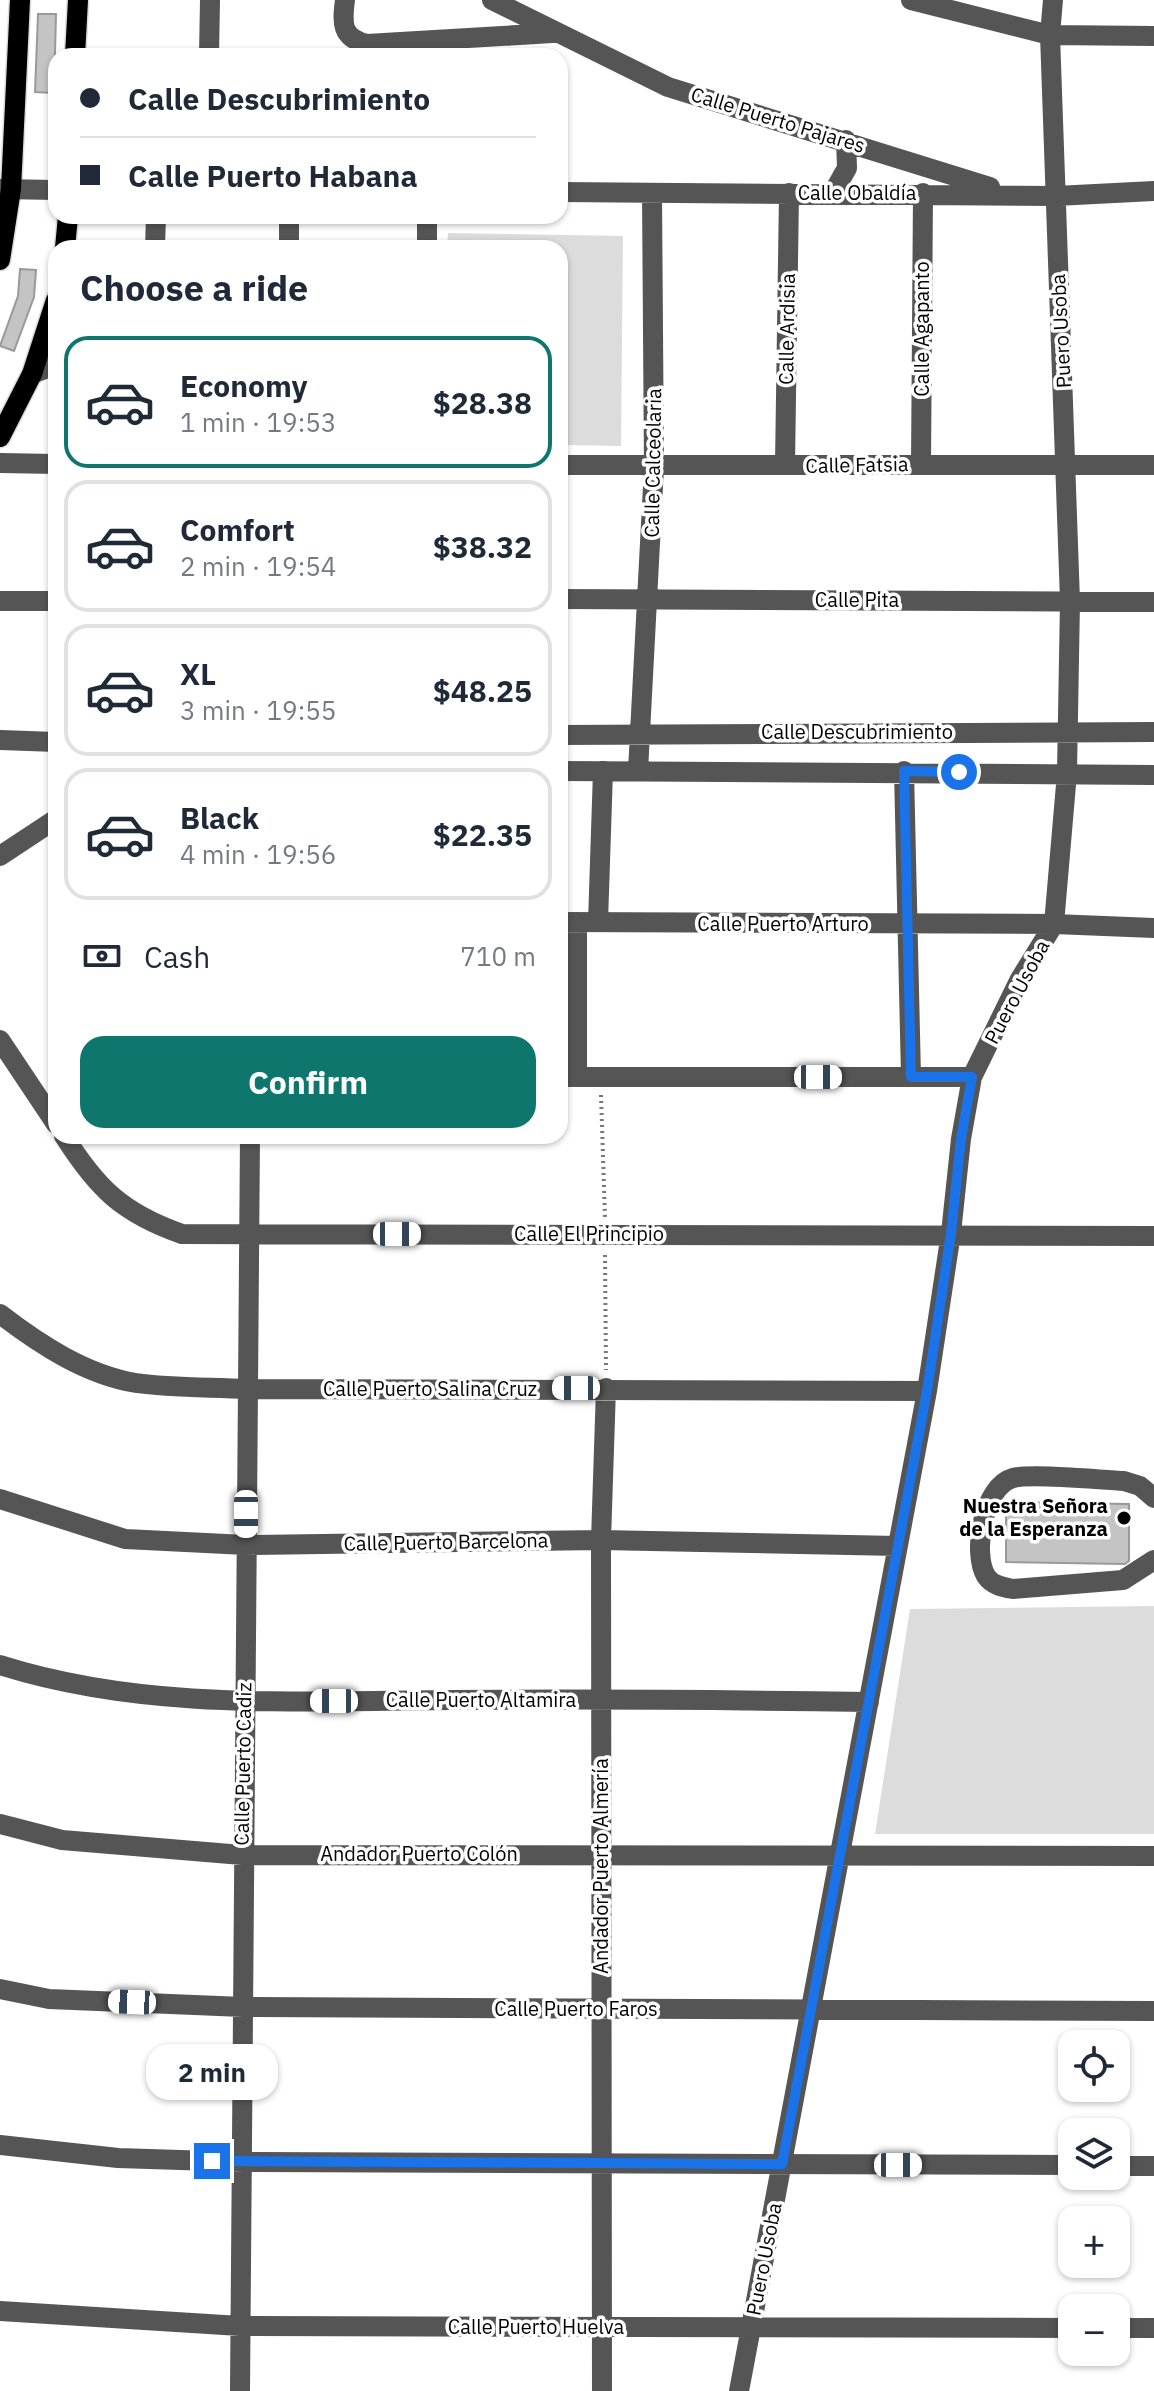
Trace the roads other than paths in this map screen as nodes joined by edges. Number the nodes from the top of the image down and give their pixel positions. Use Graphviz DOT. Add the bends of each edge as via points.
graph roads {
  1 [pos="20,0"];
  2 [pos="78,0"];
  3 [pos="210,0"];
  4 [pos="345,0"];
  5 [pos="492,0"];
  6 [pos="911,0"];
  7 [pos="1053,0"];
  8 [pos="552,33"];
  9 [pos="1050,35"];
  10 [pos="1154,36"];
  11 [pos="75,48"];
  12 [pos="209,48"];
  13 [pos="846,140"];
  14 [pos="6,189"];
  15 [pos="48,190"];
  16 [pos="1154,191"];
  17 [pos="568,192"];
  18 [pos="652,193"];
  19 [pos="789,193"];
  20 [pos="833,193"];
  21 [pos="923,193"];
  22 [pos="1009,193"];
  23 [pos="1056,196"];
  24 [pos="0,260"];
  25 [pos="48,325"];
  26 [pos="48,368"];
  27 [pos="32,374"];
  28 [pos="0,437"];
  29 [pos="0,463"];
  30 [pos="1067,463"];
  31 [pos="48,464"];
  32 [pos="921,464"];
  33 [pos="568,465"];
  34 [pos="785,465"];
  35 [pos="1154,465"];
  36 [pos="654,467"];
  37 [pos="650,598"];
  38 [pos="568,599"];
  39 [pos="0,601"];
  40 [pos="48,601"];
  41 [pos="1070,601"];
  42 [pos="1154,602"];
  43 [pos="1067,730"];
  44 [pos="1154,732"];
  45 [pos="643,733"];
  46 [pos="568,735"];
  47 [pos="0,740"];
  48 [pos="48,742"];
  49 [pos="568,771"];
  50 [pos="603,771"];
  51 [pos="638,771"];
  52 [pos="904,771"];
  53 [pos="1067,773"];
  54 [pos="1154,775"];
  55 [pos="48,824"];
  56 [pos="0,856"];
  57 [pos="568,922"];
  58 [pos="598,922"];
  59 [pos="1054,924"];
  60 [pos="907,925"];
  61 [pos="1154,928"];
  62 [pos="0,1040"];
  63 [pos="568,1077"];
  64 [pos="911,1077"];
  65 [pos="972,1077"];
  66 [pos="48,1112"];
  67 [pos="69,1144"];
  68 [pos="250,1144"];
  69 [pos="951,1233"];
  70 [pos="249,1234"];
  71 [pos="1154,1236"];
  72 [pos="0,1314"];
  73 [pos="606,1388"];
  74 [pos="247,1389"];
  75 [pos="927,1391"];
  76 [pos="1154,1498"];
  77 [pos="0,1499"];
  78 [pos="601,1540"];
  79 [pos="246,1545"];
  80 [pos="898,1546"];
  81 [pos="1154,1560"];
  82 [pos="0,1665"];
  83 [pos="602,1699"];
  84 [pos="245,1701"];
  85 [pos="869,1702"];
  86 [pos="0,1824"];
  87 [pos="602,1853"];
  88 [pos="242,1855"];
  89 [pos="840,1856"];
  90 [pos="1154,1856"];
  91 [pos="0,1989"];
  92 [pos="243,2007"];
  93 [pos="601,2009"];
  94 [pos="811,2010"];
  95 [pos="1154,2011"];
  96 [pos="0,2145"];
  97 [pos="243,2162"];
  98 [pos="600,2163"];
  99 [pos="782,2164"];
  100 [pos="1058,2165"];
  101 [pos="1130,2166"];
  102 [pos="1154,2166"];
  103 [pos="0,2311"];
  104 [pos="240,2326"];
  105 [pos="602,2327"];
  106 [pos="751,2327"];
  107 [pos="1058,2328"];
  108 [pos="1130,2328"];
  109 [pos="1154,2328"];
  110 [pos="240,2391"];
  111 [pos="602,2391"];
  112 [pos="739,2391"];
  1 -- 14 [label="main road"];
  2 -- 11 [label="main road"];
  3 -- 12 [label="street"];
  4 -- 8 [label="street, Calle Puerto Pajares" via="342,25 350,38 367,44"];
  5 -- 8 [label="street, Calle Puerto Pajares"];
  6 -- 9 [label="street"];
  7 -- 9 [label="street, Puero Usoba"];
  8 -- 13 [label="street, Calle Puerto Pajares" via="668,87"];
  9 -- 10 [label="street"];
  9 -- 23 [label="street, Puero Usoba"];
  13 -- 20 [label="street" via="847,168"];
  13 -- 22 [label="street, Calle Puerto Pajares"];
  14 -- 15 [label="street"];
  14 -- 24 [label="main road"];
  16 -- 23 [label="street, Calle Obaldía"];
  17 -- 18 [label="street, Calle Obaldía"];
  18 -- 19 [label="street, Calle Obaldía"];
  18 -- 36 [label="street, Calle Calceolaria"];
  19 -- 20 [label="street, Calle Obaldía"];
  19 -- 34 [label="street, Calle Ardisia"];
  20 -- 21 [label="street, Calle Obaldía"];
  21 -- 22 [label="street, Calle Obaldía"];
  21 -- 32 [label="street, Calle Agapanto"];
  22 -- 23 [label="street, Calle Obaldía"];
  23 -- 30 [label="street, Puero Usoba"];
  25 -- 27 [label="main road"];
  26 -- 27 [label="street"];
  27 -- 28 [label="main road"];
  29 -- 31 [label="street"];
  30 -- 32 [label="street, Calle Fatsia"];
  30 -- 35 [label="street, Calle Fatsia"];
  30 -- 41 [label="street, Puero Usoba"];
  32 -- 34 [label="street, Calle Fatsia"];
  33 -- 36 [label="street, Calle Fatsia"];
  34 -- 36 [label="street, Calle Fatsia"];
  36 -- 37 [label="street, Calle Calceolaria"];
  37 -- 38 [label="street, Calle Pita"];
  37 -- 41 [label="street, Calle Pita"];
  37 -- 45 [label="street, Calle Calceolaria"];
  39 -- 40 [label="street"];
  41 -- 42 [label="street, Calle Pita"];
  41 -- 43 [label="street, Puero Usoba"];
  43 -- 44 [label="street, Calle Descubrimiento"];
  43 -- 45 [label="street, Calle Descubrimiento"];
  43 -- 53 [label="street, Puero Usoba"];
  45 -- 46 [label="street, Calle Descubrimiento"];
  45 -- 51 [label="street, Calle Calceolaria"];
  47 -- 48 [label="street"];
  49 -- 50 [label="street, Calle Descubrimiento"];
  50 -- 51 [label="street, Calle Descubrimiento"];
  50 -- 58 [label="street"];
  51 -- 52 [label="street, Calle Descubrimiento"];
  52 -- 53 [label="street, Calle Descubrimiento"];
  52 -- 60 [label="street"];
  53 -- 54 [label="street, Calle Descubrimiento"];
  53 -- 59 [label="street, Puero Usoba"];
  55 -- 56 [label="street"];
  57 -- 58 [label="street, Calle Puerto Arturo"];
  57 -- 63 [label="street"];
  58 -- 60 [label="street, Calle Puerto Arturo"];
  59 -- 60 [label="street, Calle Puerto Arturo"];
  59 -- 61 [label="street, Calle Puerto Arturo"];
  59 -- 65 [label="street, Puero Usoba"];
  60 -- 64 [label="street"];
  62 -- 66 [label="street"];
  63 -- 64 [label="street"];
  64 -- 65 [label="street"];
  65 -- 69 [label="street, Puero Usoba"];
  67 -- 70 [label="street, Calle El Principio" via="89,1175 118,1204 150,1223 182,1234"];
  68 -- 70 [label="street, Calle Puerto Cadiz"];
  69 -- 70 [label="street, Calle El Principio"];
  69 -- 71 [label="street, Calle El Principio"];
  69 -- 75 [label="street, Puero Usoba"];
  70 -- 74 [label="street, Calle Puerto Cadiz"];
  72 -- 74 [label="street, Calle Puerto Salina Cruz" via="34,1340 89,1369 135,1383"];
  73 -- 74 [label="street, Calle Puerto Salina Cruz"];
  73 -- 75 [label="street, Calle Puerto Salina Cruz"];
  73 -- 78 [label="street, Andador Puerto Almería"];
  74 -- 79 [label="street, Calle Puerto Cadiz"];
  75 -- 80 [label="street, Puero Usoba"];
  76 -- 81 [label="street" via="1124,1481 1014,1477 991,1494 986,1505 982,1567 987,1579 1013,1589 1123,1580"];
  77 -- 79 [label="street, Calle Puerto Barcelona" via="125,1539"];
  78 -- 79 [label="street, Calle Puerto Barcelona"];
  78 -- 80 [label="street, Calle Puerto Barcelona"];
  78 -- 83 [label="street, Andador Puerto Almería"];
  79 -- 84 [label="street, Calle Puerto Cadiz"];
  80 -- 85 [label="street, Puero Usoba"];
  82 -- 84 [label="street, Calle Puerto Altamira" via="101,1688"];
  83 -- 84 [label="street, Calle Puerto Altamira"];
  83 -- 85 [label="street, Calle Puerto Altamira"];
  83 -- 87 [label="street, Andador Puerto Almería"];
  84 -- 88 [label="street, Calle Puerto Cadiz"];
  85 -- 89 [label="street, Puero Usoba"];
  86 -- 88 [label="street, Andador Puerto Colón" via="62,1840"];
  87 -- 88 [label="street, Andador Puerto Colón"];
  87 -- 89 [label="street, Andador Puerto Colón"];
  87 -- 93 [label="street, Andador Puerto Almería"];
  88 -- 92 [label="street, Calle Puerto Cadiz"];
  89 -- 90 [label="street, Andador Puerto Colón"];
  89 -- 94 [label="street, Puero Usoba"];
  91 -- 92 [label="street, Calle Puerto Faros" via="49,1999"];
  92 -- 93 [label="street, Calle Puerto Faros"];
  92 -- 97 [label="street, Calle Puerto Cadiz"];
  93 -- 94 [label="street, Calle Puerto Faros"];
  93 -- 98 [label="street, Andador Puerto Almería"];
  94 -- 95 [label="street, Calle Puerto Faros"];
  94 -- 99 [label="street, Puero Usoba"];
  96 -- 97 [label="street" via="118,2158"];
  97 -- 98 [label="street"];
  97 -- 104 [label="street, Calle Puerto Cadiz"];
  98 -- 99 [label="street"];
  98 -- 105 [label="street, Andador Puerto Almería"];
  99 -- 100 [label="street"];
  99 -- 106 [label="street, Puero Usoba"];
  101 -- 102 [label="street"];
  103 -- 104 [label="street, Calle Puerto Huelva"];
  104 -- 105 [label="street, Calle Puerto Huelva"];
  104 -- 110 [label="street, Calle Puerto Cadiz"];
  105 -- 106 [label="street, Calle Puerto Huelva"];
  105 -- 111 [label="street, Andador Puerto Almería"];
  106 -- 107 [label="street, Calle Puerto Huelva"];
  106 -- 112 [label="street, Puero Usoba"];
  108 -- 109 [label="street"];
}
